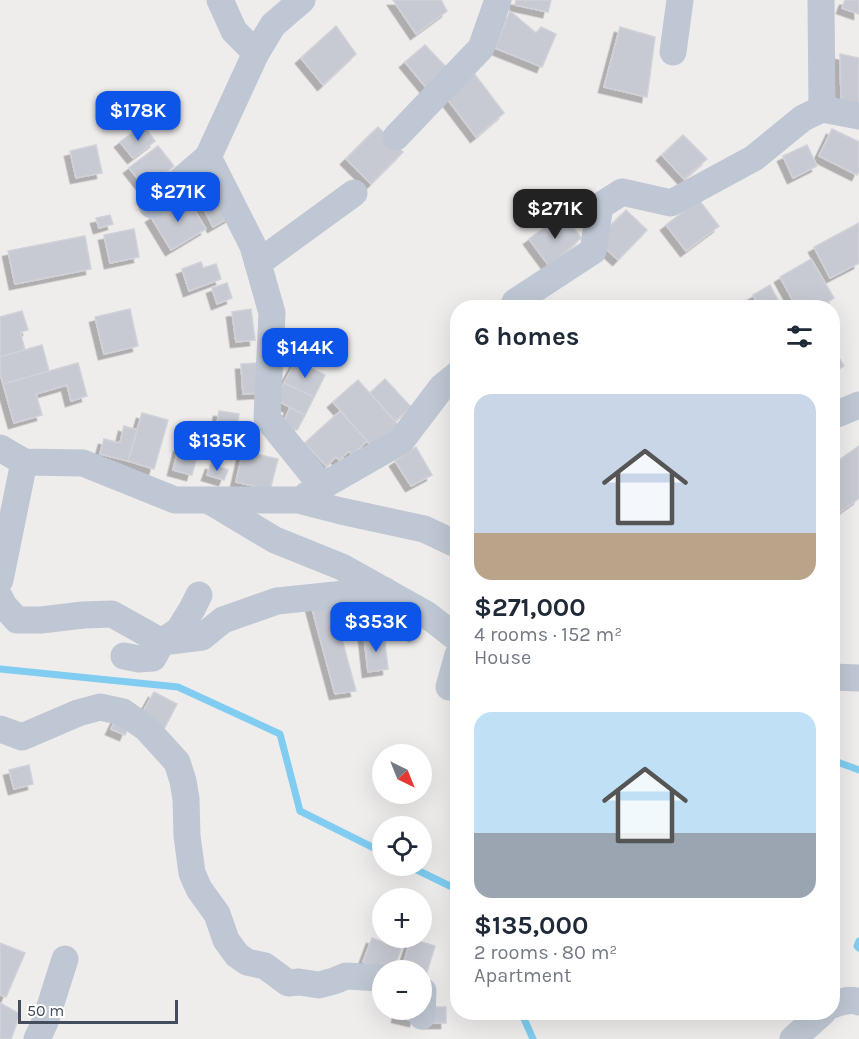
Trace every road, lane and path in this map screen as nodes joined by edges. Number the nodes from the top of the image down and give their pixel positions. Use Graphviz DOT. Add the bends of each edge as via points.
graph roads {
  1 [pos="220,0"];
  2 [pos="302,0"];
  3 [pos="498,0"];
  4 [pos="680,0"];
  5 [pos="821,0"];
  6 [pos="673,52"];
  7 [pos="255,53"];
  8 [pos="822,110"];
  9 [pos="859,116"];
  10 [pos="396,137"];
  11 [pos="208,157"];
  12 [pos="354,193"];
  13 [pos="152,205"];
  14 [pos="258,263"];
  15 [pos="518,300"];
  16 [pos="450,380"];
  17 [pos="859,405"];
  18 [pos="840,413"];
  19 [pos="0,448"];
  20 [pos="24,462"];
  21 [pos="322,486"];
  22 [pos="207,500"];
  23 [pos="298,500"];
  24 [pos="450,541"];
  25 [pos="0,580"];
  26 [pos="384,591"];
  27 [pos="199,595"];
  28 [pos="0,598"];
  29 [pos="450,633"];
  30 [pos="162,642"];
  31 [pos="124,656"];
  32 [pos="840,677"];
  33 [pos="859,678"];
  34 [pos="450,683"];
  35 [pos="449,687"];
  36 [pos="0,729"];
  37 [pos="65,959"];
  38 [pos="372,977"];
  39 [pos="840,1002"];
  40 [pos="859,1002"];
  41 [pos="814,1020"];
  42 [pos="37,1039"];
  43 [pos="793,1039"];
  1 -- 7 [label="street" via="234,31"];
  2 -- 7 [label="street" via="273,25"];
  3 -- 10 [label="street" via="481,48"];
  4 -- 6 [label="street"];
  5 -- 8 [label="street"];
  7 -- 11 [label="street"];
  8 -- 9 [label="street"];
  8 -- 15 [label="street" via="803,118 754,158 671,203 622,192 614,196 600,206 594,251"];
  11 -- 13 [label="street"];
  11 -- 14 [label="street"];
  12 -- 14 [label="street"];
  14 -- 21 [label="street" via="272,313 267,418"];
  16 -- 21 [label="street" via="401,441"];
  17 -- 18 [label="street"];
  19 -- 20 [label="street"];
  20 -- 22 [label="street" via="82,463 176,500"];
  20 -- 25 [label="street"];
  21 -- 23 [label="street"];
  22 -- 23 [label="street"];
  22 -- 26 [label="street" via="275,540 342,567"];
  23 -- 24 [label="street" via="424,529"];
  26 -- 29 [label="street"];
  26 -- 30 [label="street" via="277,601 223,620 202,637"];
  27 -- 30 [label="street" via="179,630"];
  28 -- 30 [label="street" via="17,620 112,614"];
  30 -- 31 [label="street" via="153,658"];
  32 -- 33 [label="street"];
  34 -- 35 [label="street"];
  36 -- 38 [label="street" via="22,737 100,707 123,712 146,728 177,762 186,799 192,873 237,955 265,966 288,982 319,985 346,976"];
  37 -- 42 [label="street"];
  39 -- 40 [label="street"];
  41 -- 43 [label="street"];
}
